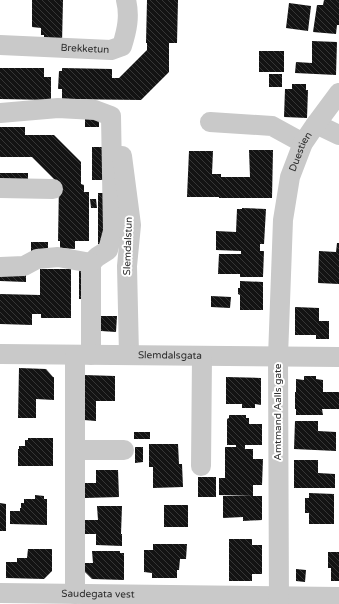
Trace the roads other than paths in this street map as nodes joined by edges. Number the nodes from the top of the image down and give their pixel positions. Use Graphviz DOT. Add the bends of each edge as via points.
graph roads {
  1 [pos="126,0"];
  2 [pos="0,45"];
  3 [pos="339,92"];
  4 [pos="0,113"];
  5 [pos="111,116"];
  6 [pos="210,122"];
  7 [pos="316,124"];
  8 [pos="339,135"];
  9 [pos="303,142"];
  10 [pos="0,188"];
  11 [pos="53,189"];
  12 [pos="283,220"];
  13 [pos="91,264"];
  14 [pos="0,267"];
  15 [pos="0,354"];
  16 [pos="83,355"];
  17 [pos="129,355"];
  18 [pos="202,356"];
  19 [pos="278,357"];
  20 [pos="339,357"];
  21 [pos="75,450"];
  22 [pos="124,450"];
  23 [pos="201,466"];
  24 [pos="0,593"];
  25 [pos="75,594"];
  26 [pos="333,599"];
  27 [pos="279,600"];
  1 -- 2 [label="street, Brekketun" via="127,30 122,46 111,50"];
  3 -- 7 [label="street, Duestien"];
  4 -- 5 [label="street" via="58,108 95,110"];
  5 -- 13 [label="street, Slemdalstun" via="113,231 108,250"];
  5 -- 17 [label="street, Slemdalstun" via="119,137 131,224 127,266"];
  6 -- 9 [label="street" via="272,126"];
  7 -- 8 [label="street"];
  7 -- 9 [label="street, Duestien"];
  9 -- 12 [label="street, Duestien" via="290,177"];
  10 -- 11 [label="street"];
  12 -- 19 [label="street, Amtmand Aalls gate"];
  13 -- 14 [label="street" via="58,257 37,260 24,266"];
  13 -- 16 [label="street"];
  15 -- 16 [label="street, Slemdalsgata"];
  16 -- 17 [label="street, Slemdalsgata"];
  16 -- 21 [label="street"];
  17 -- 18 [label="street, Slemdalsgata"];
  18 -- 19 [label="street, Slemdalsgata"];
  18 -- 23 [label="street"];
  19 -- 20 [label="street, Slemdalsgata"];
  19 -- 27 [label="street, Amtmand Aalls gate"];
  21 -- 22 [label="street"];
  21 -- 25 [label="street"];
  24 -- 25 [label="street, Saudegata vest"];
  25 -- 27 [label="street, Saudegata vest"];
  26 -- 27 [label="street, Saudegata vest"];
}
